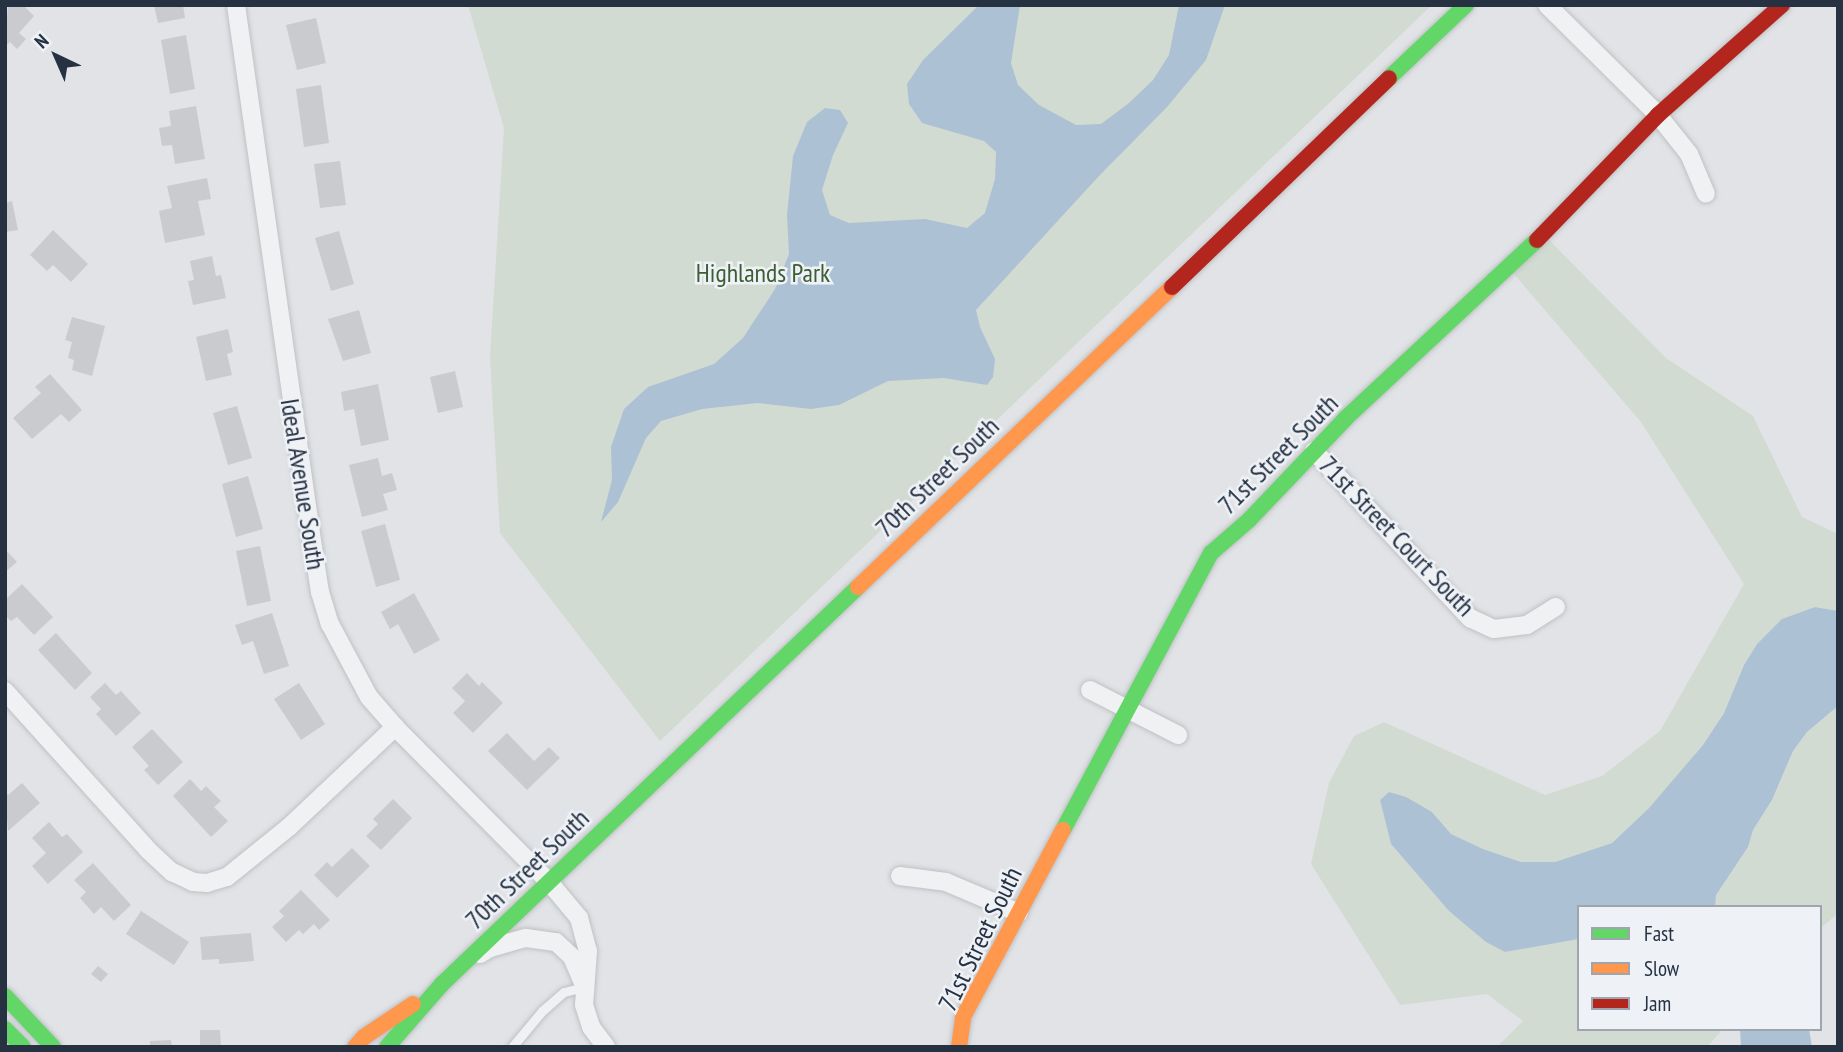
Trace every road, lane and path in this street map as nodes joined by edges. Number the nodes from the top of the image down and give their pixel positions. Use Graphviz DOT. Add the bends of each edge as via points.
graph roads {
  1 [pos="236,5"];
  2 [pos="1466,5"];
  3 [pos="1547,5"];
  4 [pos="1782,5"];
  5 [pos="1658,115"];
  6 [pos="1706,194"];
  7 [pos="1314,451"];
  8 [pos="1556,607"];
  9 [pos="1090,690"];
  10 [pos="5,691"];
  11 [pos="1125,709"];
  12 [pos="395,727"];
  13 [pos="1178,735"];
  14 [pos="900,876"];
  15 [pos="549,882"];
  16 [pos="1019,914"];
  17 [pos="462,966"];
  18 [pos="443,984"];
  19 [pos="584,987"];
  20 [pos="5,996"];
  21 [pos="5,1029"];
  22 [pos="23,1047"];
  23 [pos="54,1047"];
  24 [pos="355,1047"];
  25 [pos="387,1047"];
  26 [pos="512,1047"];
  27 [pos="606,1047"];
  28 [pos="959,1047"];
  1 -- 12 [label="street, Ideal Avenue South" via="320,592 346,657 369,696"];
  2 -- 15 [label="main road, 70th Street South"];
  3 -- 5 [label="street"];
  4 -- 5 [label="main road, 71st Street South"];
  5 -- 6 [label="street" via="1689,154"];
  5 -- 7 [label="main road, 71st Street South" via="1543,234"];
  7 -- 8 [label="street, 71st Street Court South" via="1470,618 1494,629 1527,625"];
  7 -- 11 [label="main road, 71st Street South" via="1211,553"];
  9 -- 11 [label="street"];
  10 -- 12 [label="street" via="148,850 172,872 193,882 227,877 289,827"];
  11 -- 13 [label="street"];
  11 -- 16 [label="main road, 71st Street South"];
  12 -- 15 [label="street, Ideal Avenue South"];
  14 -- 16 [label="street" via="946,881"];
  15 -- 17 [label="main road, 70th Street South"];
  15 -- 19 [label="street, Ideal Avenue South" via="579,918 588,951"];
  16 -- 28 [label="main road, 71st Street South" via="963,1017"];
  17 -- 18 [label="main road, 70th Street South"];
  17 -- 19 [label="street" via="490,948 526,938 556,942 572,957"];
  18 -- 24 [label="main road, 70th Street South"];
  18 -- 25 [label="main road, 70th Street South"];
  19 -- 26 [label="lane" via="564,992"];
  19 -- 27 [label="street" via="591,1027"];
  20 -- 23 [label="main road"];
  21 -- 22 [label="main road"];
}
